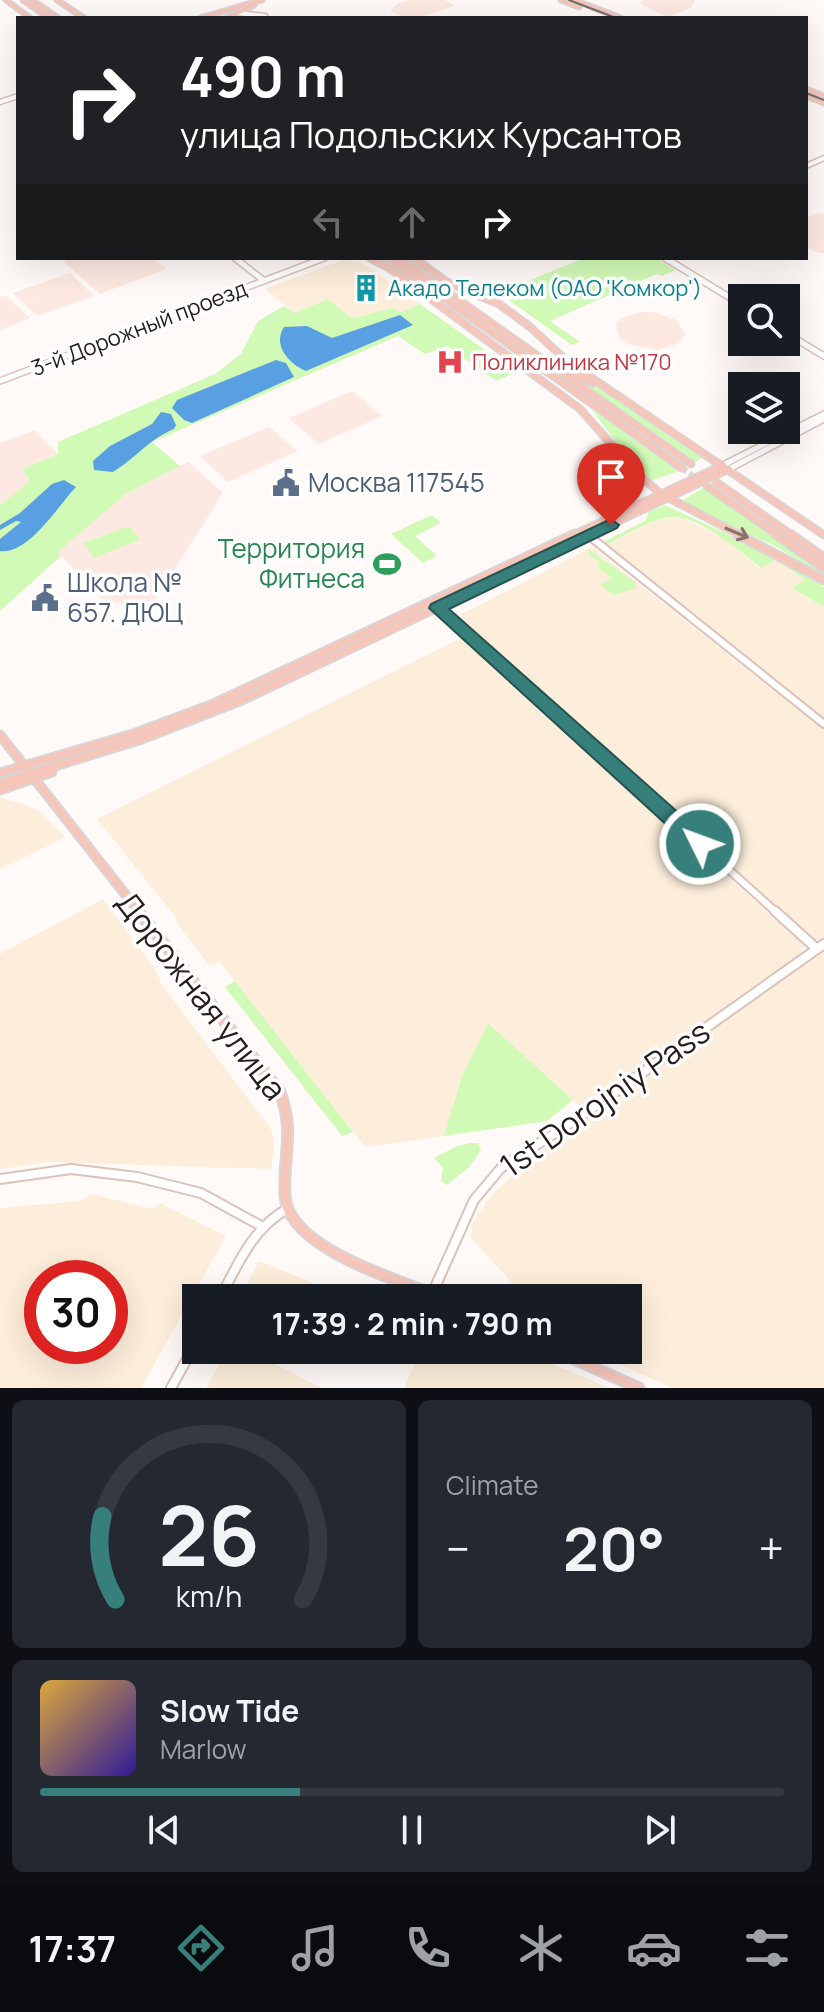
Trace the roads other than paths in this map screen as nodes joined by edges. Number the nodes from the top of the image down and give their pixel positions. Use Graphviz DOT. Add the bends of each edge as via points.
graph roads {
  1 [pos="57,0"];
  2 [pos="263,0"];
  3 [pos="561,0"];
  4 [pos="574,0"];
  5 [pos="4,1"];
  6 [pos="28,1"];
  7 [pos="249,7"];
  8 [pos="221,9"];
  9 [pos="237,13"];
  10 [pos="27,16"];
  11 [pos="47,16"];
  12 [pos="54,16"];
  13 [pos="81,16"];
  14 [pos="205,16"];
  15 [pos="230,16"];
  16 [pos="260,16"];
  17 [pos="265,16"];
  18 [pos="602,16"];
  19 [pos="616,16"];
  20 [pos="238,260"];
  21 [pos="318,260"];
  22 [pos="374,260"];
  23 [pos="391,260"];
  24 [pos="402,260"];
  25 [pos="417,260"];
  26 [pos="668,260"];
  27 [pos="389,268"];
  28 [pos="263,280"];
  29 [pos="425,285"];
  30 [pos="728,296"];
  31 [pos="800,341"];
  32 [pos="824,356"];
  33 [pos="541,358"];
  34 [pos="0,381"];
  35 [pos="612,391"];
  36 [pos="576,393"];
  37 [pos="824,416"];
  38 [pos="600,427"];
  39 [pos="691,464"];
  40 [pos="726,467"];
  41 [pos="682,468"];
  42 [pos="716,482"];
  43 [pos="707,486"];
  44 [pos="664,496"];
  45 [pos="588,535"];
  46 [pos="824,537"];
  47 [pos="573,539"];
  48 [pos="824,558"];
  49 [pos="824,568"];
  50 [pos="824,580"];
  51 [pos="434,605"];
  52 [pos="824,724"];
  53 [pos="0,735"];
  54 [pos="0,773"];
  55 [pos="29,774"];
  56 [pos="0,783"];
  57 [pos="0,790"];
  58 [pos="821,946"];
  59 [pos="0,1179"];
  60 [pos="287,1209"];
  61 [pos="261,1226"];
  62 [pos="228,1284"];
  63 [pos="411,1284"];
  64 [pos="442,1284"];
  65 [pos="184,1364"];
  66 [pos="585,1364"];
  67 [pos="171,1388"];
  68 [pos="639,1388"];
  1 -- 13 [label="main road"];
  2 -- 7 [label="main road"];
  2 -- 8 [label="main road"];
  3 -- 18 [label="main road"];
  4 -- 19 [label="main road"];
  5 -- 10 [label="main road"];
  6 -- 11 [label="main road"];
  6 -- 12 [label="main road"];
  7 -- 8 [label="main road"];
  7 -- 9 [label="main road"];
  7 -- 17 [label="street"];
  8 -- 14 [label="main road"];
  9 -- 15 [label="main road"];
  9 -- 16 [label="street"];
  20 -- 28 [label="street"];
  21 -- 28 [label="street, 3-й Дорожный проезд"];
  22 -- 27 [label="main road"];
  23 -- 29 [label="main road"];
  24 -- 33 [label="main road"];
  25 -- 35 [label="main road" via="447,282 499,304"];
  26 -- 30 [label="street"];
  27 -- 29 [label="main road"];
  27 -- 38 [label="main road"];
  28 -- 34 [label="street, 3-й Дорожный проезд"];
  29 -- 36 [label="main road"];
  31 -- 32 [label="street"];
  33 -- 35 [label="main road"];
  33 -- 39 [label="main road"];
  35 -- 40 [label="main road"];
  36 -- 38 [label="main road"];
  36 -- 41 [label="main road"];
  37 -- 40 [label="street"];
  38 -- 44 [label="main road" via="632,469"];
  40 -- 44 [label="main road"];
  40 -- 46 [label="main road"];
  42 -- 48 [label="main road"];
  43 -- 49 [label="main road"];
  44 -- 45 [label="main road"];
  44 -- 47 [label="main road"];
  44 -- 50 [label="main road, one-way" via="782,553"];
  45 -- 47 [label="main road"];
  45 -- 52 [label="street"];
  47 -- 51 [label="main road"];
  51 -- 55 [label="main road" via="211,705"];
  51 -- 55 [label="main road" via="242,700"];
  51 -- 58 [label="street"];
  53 -- 55 [label="main road, Дорожная улица"];
  54 -- 55 [label="main road"];
  55 -- 56 [label="main road"];
  55 -- 57 [label="main road"];
  55 -- 60 [label="main road, Дорожная улица" via="280,1092 292,1144"];
  58 -- 64 [label="street, 1st Dorojniy Pass" via="501,1168 474,1200"];
  59 -- 61 [label="street" via="71,1169 137,1177 201,1193"];
  60 -- 61 [label="street"];
  60 -- 63 [label="main road" via="299,1229 313,1238"];
  61 -- 62 [label="street"];
  65 -- 67 [label="street"];
  66 -- 68 [label="main road"];
}
